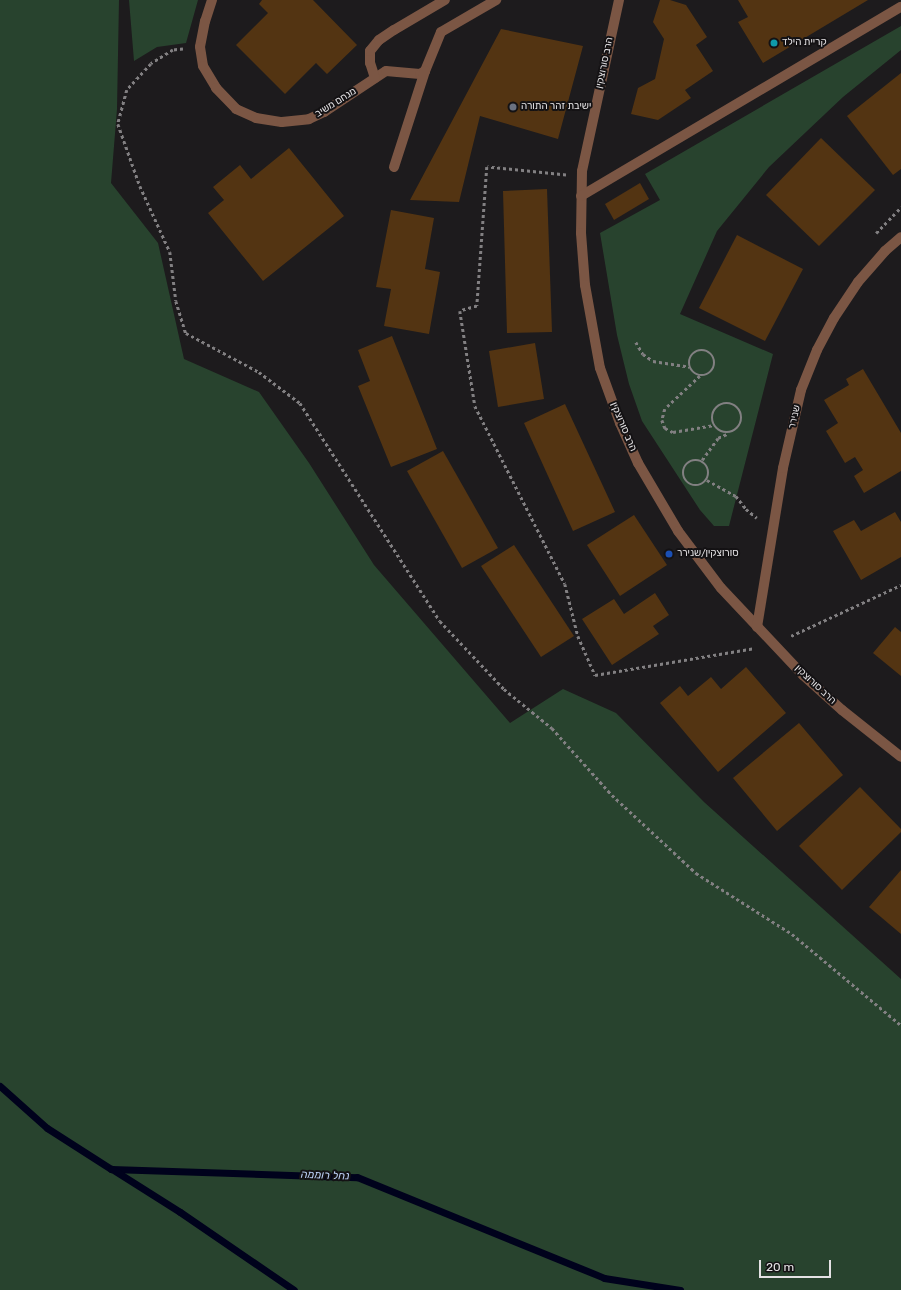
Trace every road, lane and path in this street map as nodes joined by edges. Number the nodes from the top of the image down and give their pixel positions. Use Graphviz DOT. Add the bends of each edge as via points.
graph roads {
  1 [pos="212,0"];
  2 [pos="445,0"];
  3 [pos="496,0"];
  4 [pos="620,0"];
  5 [pos="901,7"];
  6 [pos="200,47"];
  7 [pos="425,71"];
  8 [pos="375,78"];
  9 [pos="394,167"];
  10 [pos="582,177"];
  11 [pos="581,196"];
  12 [pos="901,237"];
  13 [pos="636,342"];
  14 [pos="690,367"];
  15 [pos="700,376"];
  16 [pos="714,425"];
  17 [pos="730,432"];
  18 [pos="702,460"];
  19 [pos="707,480"];
  20 [pos="774,527"];
  21 [pos="901,585"];
  22 [pos="757,627"];
  23 [pos="774,644"];
  24 [pos="901,757"];
  25 [pos="901,1025"];
  1 -- 6 [label="street, מנחם משיב"];
  2 -- 8 [label="street" via="379,40 370,51 370,63"];
  3 -- 7 [label="street" via="441,32"];
  4 -- 10 [label="street, הרב סורוצקין" via="593,115"];
  5 -- 11 [label="street"];
  6 -- 8 [label="street, מנחם משיב" via="203,66 216,88 236,109 256,118 282,122 309,119"];
  6 -- 25 [label="path" via="172,50 151,64 127,90 118,124 140,186 170,252 176,301 186,333 259,372 300,403 440,621 504,690 552,728 612,795 696,873 792,934"];
  7 -- 8 [label="street, מנחם משיב" via="420,74 386,71"];
  7 -- 9 [label="street"];
  10 -- 11 [label="street, הרב סורוצקין"];
  10 -- 23 [label="path" via="487,167 477,306 460,311 475,406 565,584 578,636 595,675"];
  11 -- 22 [label="street, הרב סורוצקין" via="581,234 591,324 600,368 620,423 638,463 678,531 721,588"];
  12 -- 20 [label="street, שנירר" via="858,282 817,350 801,390 783,468"];
  13 -- 14 [label="path" via="653,362"];
  14 -- 15 [label="path"];
  14 -- 15 [label="path" via="690,358 696,351 710,353 715,360 714,367 709,374"];
  15 -- 16 [label="path" via="665,409 662,420 665,428 673,432"];
  16 -- 17 [label="path" via="720,431"];
  16 -- 17 [label="path" via="712,416 717,407 728,403 733,405 738,408 742,418 738,427"];
  17 -- 18 [label="path" via="718,438"];
  18 -- 19 [label="path" via="708,467"];
  18 -- 19 [label="path" via="689,461 683,469 683,478 689,484 698,486"];
  19 -- 20 [label="path" via="736,496 756,518"];
  20 -- 22 [label="street, שנירר"];
  21 -- 23 [label="path"];
  22 -- 23 [label="street, הרב סורוצקין"];
  23 -- 24 [label="street, הרב סורוצקין" via="836,705"];
}
